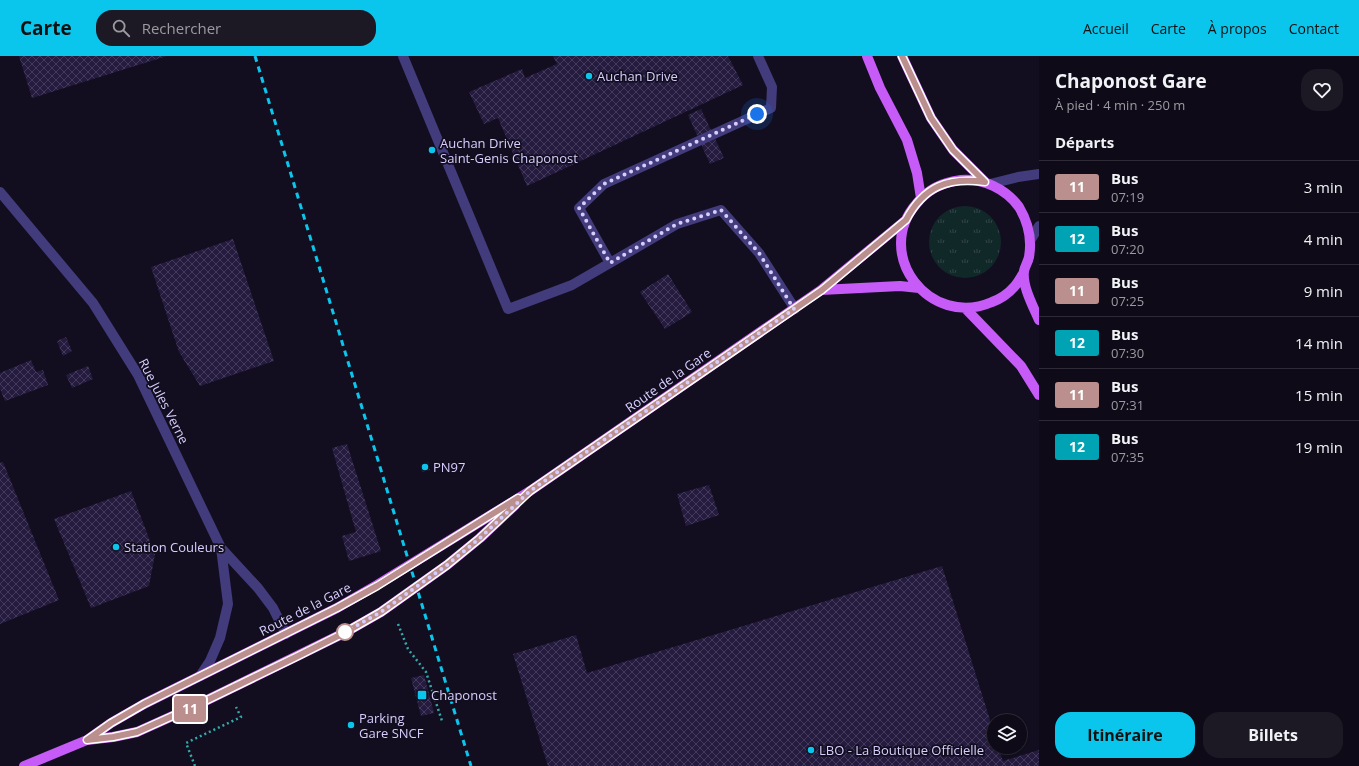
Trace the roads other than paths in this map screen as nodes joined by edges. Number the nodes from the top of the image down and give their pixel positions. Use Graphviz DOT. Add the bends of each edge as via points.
graph roads {
  1 [pos="402,56"];
  2 [pos="758,56"];
  3 [pos="867,56"];
  4 [pos="902,56"];
  5 [pos="1039,174"];
  6 [pos="988,183"];
  7 [pos="0,192"];
  8 [pos="921,198"];
  9 [pos="906,220"];
  10 [pos="1039,226"];
  11 [pos="1030,241"];
  12 [pos="610,263"];
  13 [pos="1024,272"];
  14 [pos="919,288"];
  15 [pos="822,290"];
  16 [pos="966,308"];
  17 [pos="794,309"];
  18 [pos="1039,320"];
  19 [pos="1039,395"];
  20 [pos="530,491"];
  21 [pos="222,548"];
  22 [pos="286,634"];
  23 [pos="200,676"];
  24 [pos="87,740"];
  25 [pos="24,766"];
  1 -- 12 [label="street" via="508,309 572,285"];
  2 -- 12 [label="street" via="772,87 771,108 604,184 579,208"];
  3 -- 8 [label="main road" via="880,88 907,140"];
  4 -- 6 [label="main road" via="931,118 953,150"];
  5 -- 6 [label="street"];
  6 -- 8 [label="main road" via="951,181"];
  6 -- 11 [label="main road" via="1006,194 1018,207 1027,223"];
  7 -- 21 [label="street, Rue Jules Verne" via="93,303 138,375"];
  8 -- 9 [label="main road"];
  9 -- 14 [label="main road" via="901,249 910,277"];
  9 -- 15 [label="main road, Route de la Gare"];
  10 -- 11 [label="street"];
  11 -- 13 [label="main road" via="1029,257"];
  12 -- 17 [label="street" via="677,224 721,210 759,253"];
  13 -- 16 [label="main road" via="1014,287 1000,298 983,306"];
  13 -- 18 [label="main road" via="1027,292"];
  14 -- 15 [label="main road" via="900,286"];
  14 -- 16 [label="main road" via="943,304"];
  15 -- 17 [label="main road, Route de la Gare"];
  16 -- 19 [label="main road" via="1021,366"];
  17 -- 20 [label="main road, Route de la Gare"];
  20 -- 22 [label="main road, Route de la Gare" via="377,586"];
  20 -- 24 [label="main road, Route de la Gare" via="453,561 391,605 346,632 137,732"];
  21 -- 22 [label="street, Rue Jules Verne" via="273,608"];
  21 -- 23 [label="street" via="228,604 220,638"];
  22 -- 23 [label="main road, Route de la Gare"];
  23 -- 24 [label="main road, Route de la Gare" via="111,723"];
  24 -- 25 [label="main road, Route de la Gare"];
}
